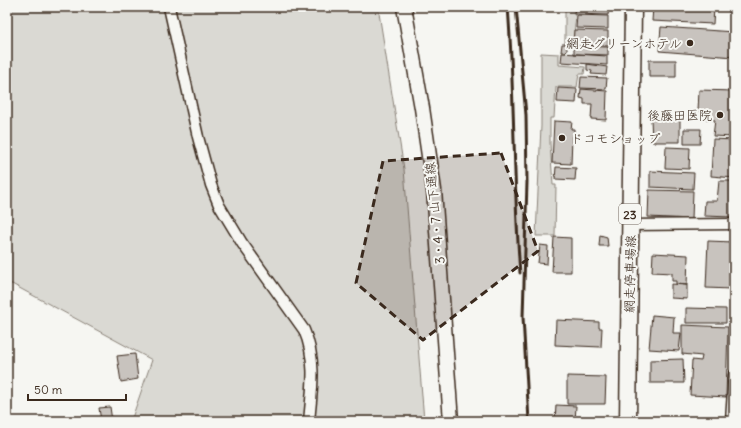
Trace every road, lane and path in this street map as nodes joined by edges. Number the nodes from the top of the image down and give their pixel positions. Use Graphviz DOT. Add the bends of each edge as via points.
graph roads {
  1 [pos="169,7"];
  2 [pos="404,7"];
  3 [pos="632,7"];
  4 [pos="734,224"];
  5 [pos="630,225"];
  6 [pos="734,375"];
  7 [pos="309,421"];
  8 [pos="451,421"];
  9 [pos="628,421"];
  10 [pos="731,421"];
  1 -- 7 [label="street" via="213,192 228,222 304,330 310,344 313,380"];
  2 -- 8 [label="street, 3・4・7 山下通線" via="434,190"];
  3 -- 5 [label="main road, 網走停車場線 / 23"];
  4 -- 5 [label="street"];
  5 -- 9 [label="main road, 網走停車場線 / 23"];
  6 -- 10 [label="street"];
}
